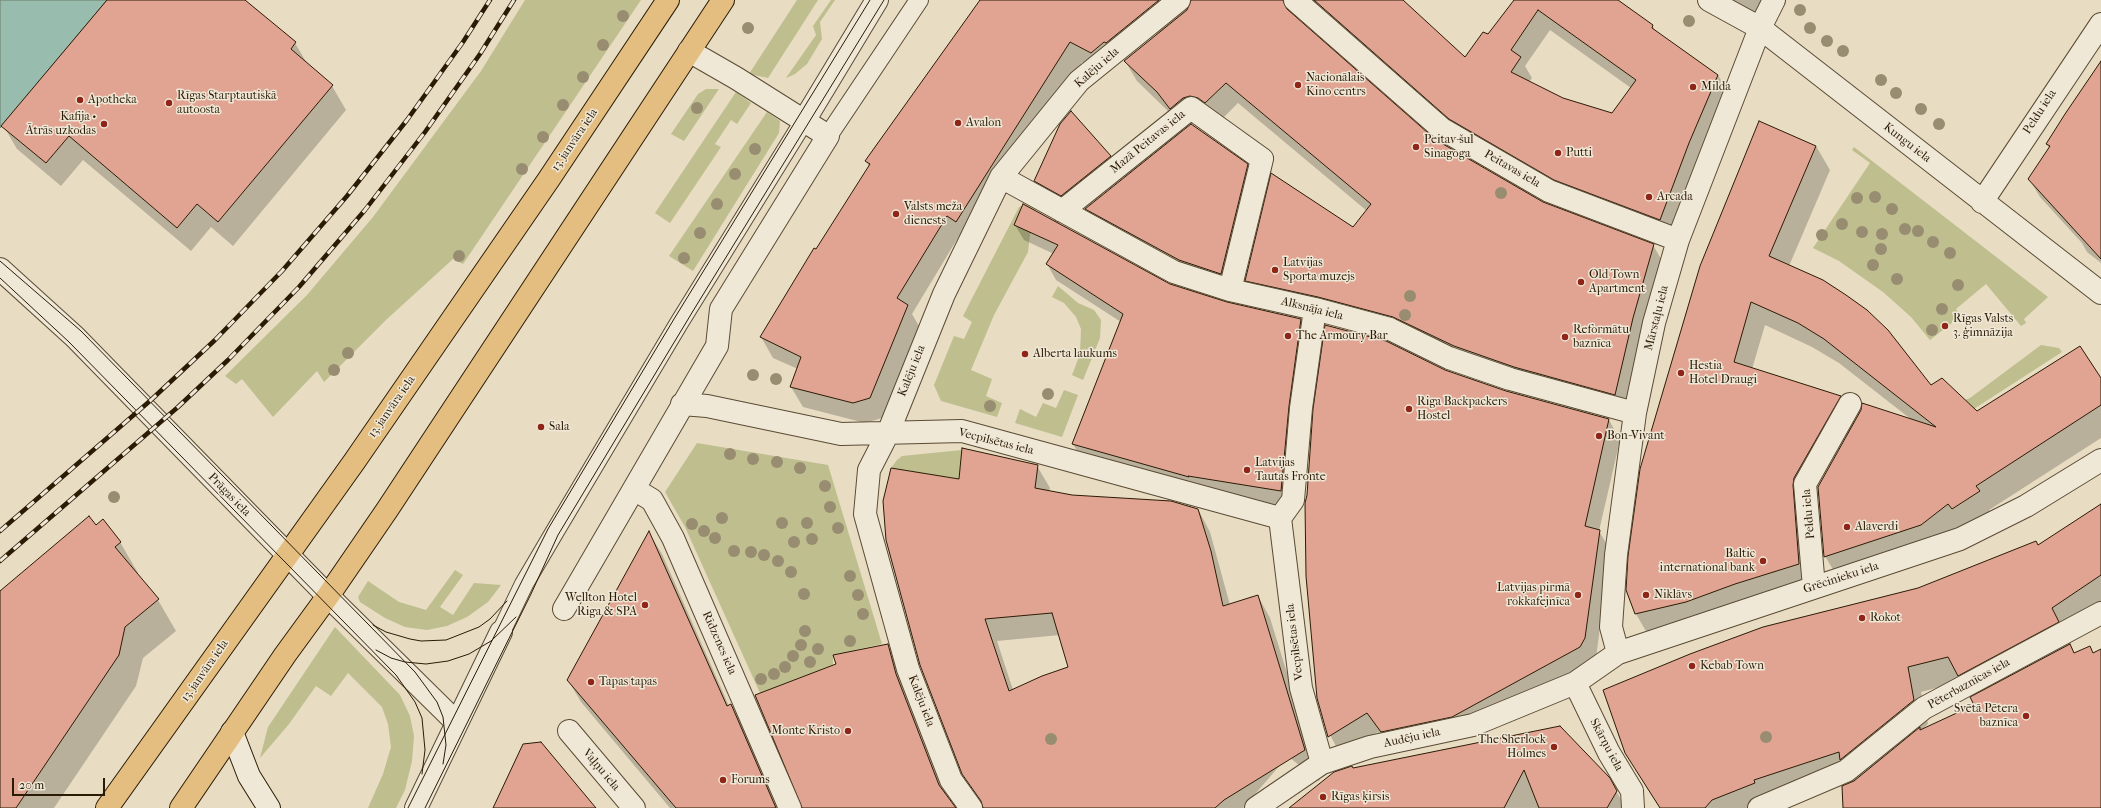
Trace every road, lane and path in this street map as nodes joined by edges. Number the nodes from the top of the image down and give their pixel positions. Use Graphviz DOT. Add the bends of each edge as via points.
graph roads {
  1 [pos="668,0"];
  2 [pos="724,0"];
  3 [pos="877,0"];
  4 [pos="919,0"];
  5 [pos="1179,0"];
  6 [pos="1295,0"];
  7 [pos="1709,0"];
  8 [pos="1774,0"];
  9 [pos="2101,24"];
  10 [pos="1760,28"];
  11 [pos="689,51"];
  12 [pos="804,121"];
  13 [pos="828,136"];
  14 [pos="1001,177"];
  15 [pos="1982,202"];
  16 [pos="1062,211"];
  17 [pos="1678,240"];
  18 [pos="0,270"];
  19 [pos="1230,290"];
  20 [pos="2101,293"];
  21 [pos="1315,308"];
  22 [pos="682,404"];
  23 [pos="1850,404"];
  24 [pos="1635,413"];
  25 [pos="888,433"];
  26 [pos="2101,460"];
  27 [pos="634,489"];
  28 [pos="1280,518"];
  29 [pos="287,555"];
  30 [pos="1814,587"];
  31 [pos="328,596"];
  32 [pos="564,609"];
  33 [pos="2101,612"];
  34 [pos="501,632"];
  35 [pos="1618,653"];
  36 [pos="1575,683"];
  37 [pos="457,723"];
  38 [pos="569,731"];
  39 [pos="232,732"];
  40 [pos="1322,763"];
  41 [pos="107,808"];
  42 [pos="181,808"];
  43 [pos="269,808"];
  44 [pos="416,808"];
  45 [pos="634,808"];
  46 [pos="790,808"];
  47 [pos="970,808"];
  48 [pos="1256,808"];
  49 [pos="1633,808"];
  50 [pos="1758,808"];
  1 -- 29 [label="main road, 13. janvāra iela" via="545,186"];
  2 -- 11 [label="main road"];
  3 -- 12 [label="street"];
  4 -- 13 [label="lane"];
  5 -- 14 [label="street, Kalēju iela" via="1079,81"];
  6 -- 17 [label="street, Peitavas iela" via="1442,129 1549,191"];
  7 -- 10 [label="street, Kungu iela"];
  8 -- 10 [label="street, Mārstaļu iela"];
  9 -- 15 [label="street, Peldu iela"];
  10 -- 15 [label="street, Kungu iela"];
  10 -- 17 [label="street, Mārstaļu iela"];
  11 -- 12 [label="street"];
  11 -- 31 [label="main road"];
  12 -- 13 [label="street"];
  12 -- 34 [label="lane" via="679,323 524,584"];
  13 -- 22 [label="street" via="721,309 717,346"];
  14 -- 16 [label="street, Alksnāja iela"];
  14 -- 25 [label="street, Kalēju iela" via="944,294"];
  15 -- 20 [label="street, Kungu iela"];
  16 -- 19 [label="street, Alksnāja iela" via="1174,272"];
  16 -- 19 [label="street, Mazā Peitavas iela" via="1191,108 1262,159"];
  17 -- 24 [label="street, Mārstaļu iela" via="1654,323"];
  18 -- 29 [label="street, Prāgas iela" via="75,337"];
  19 -- 21 [label="street, Alksnāja iela"];
  21 -- 24 [label="street, Alksnāja iela" via="1390,329 1449,358 1510,379"];
  21 -- 28 [label="street" via="1301,408 1293,500"];
  22 -- 25 [label="street, Vecpilsētas iela" via="707,406 841,434"];
  22 -- 27 [label="street"];
  23 -- 30 [label="street, Peldu iela" via="1805,484"];
  24 -- 35 [label="street, Mārstaļu iela" via="1616,555 1611,620"];
  25 -- 28 [label="street, Vecpilsētas iela" via="962,431"];
  25 -- 47 [label="street, Kalēju iela" via="869,470 865,514 908,670 951,780"];
  26 -- 30 [label="street, Grēcinieku iela" via="2026,506 1960,538"];
  27 -- 32 [label="street"];
  27 -- 46 [label="street, Rīdzenes iela" via="652,500 672,538"];
  28 -- 40 [label="street, Vecpilsētas iela" via="1301,688"];
  29 -- 31 [label="street, Prāgas iela"];
  29 -- 41 [label="main road, 13. janvāra iela"];
  30 -- 35 [label="street, Grēcinieku iela"];
  31 -- 37 [label="street, Prāgas iela"];
  31 -- 39 [label="main road"];
  33 -- 50 [label="street, Pēterbaznīcas iela" via="1924,708 1846,771"];
  34 -- 37 [label="street"];
  35 -- 36 [label="street, Grēcinieku iela"];
  36 -- 40 [label="street, Audēju iela" via="1473,725 1370,747"];
  36 -- 49 [label="street, Skārņu iela" via="1609,753 1632,791"];
  37 -- 44 [label="street"];
  38 -- 45 [label="street, Vaļņu iela"];
  39 -- 42 [label="main road"];
  39 -- 43 [label="street" via="249,776"];
  40 -- 48 [label="street, Audēju iela"];
}
